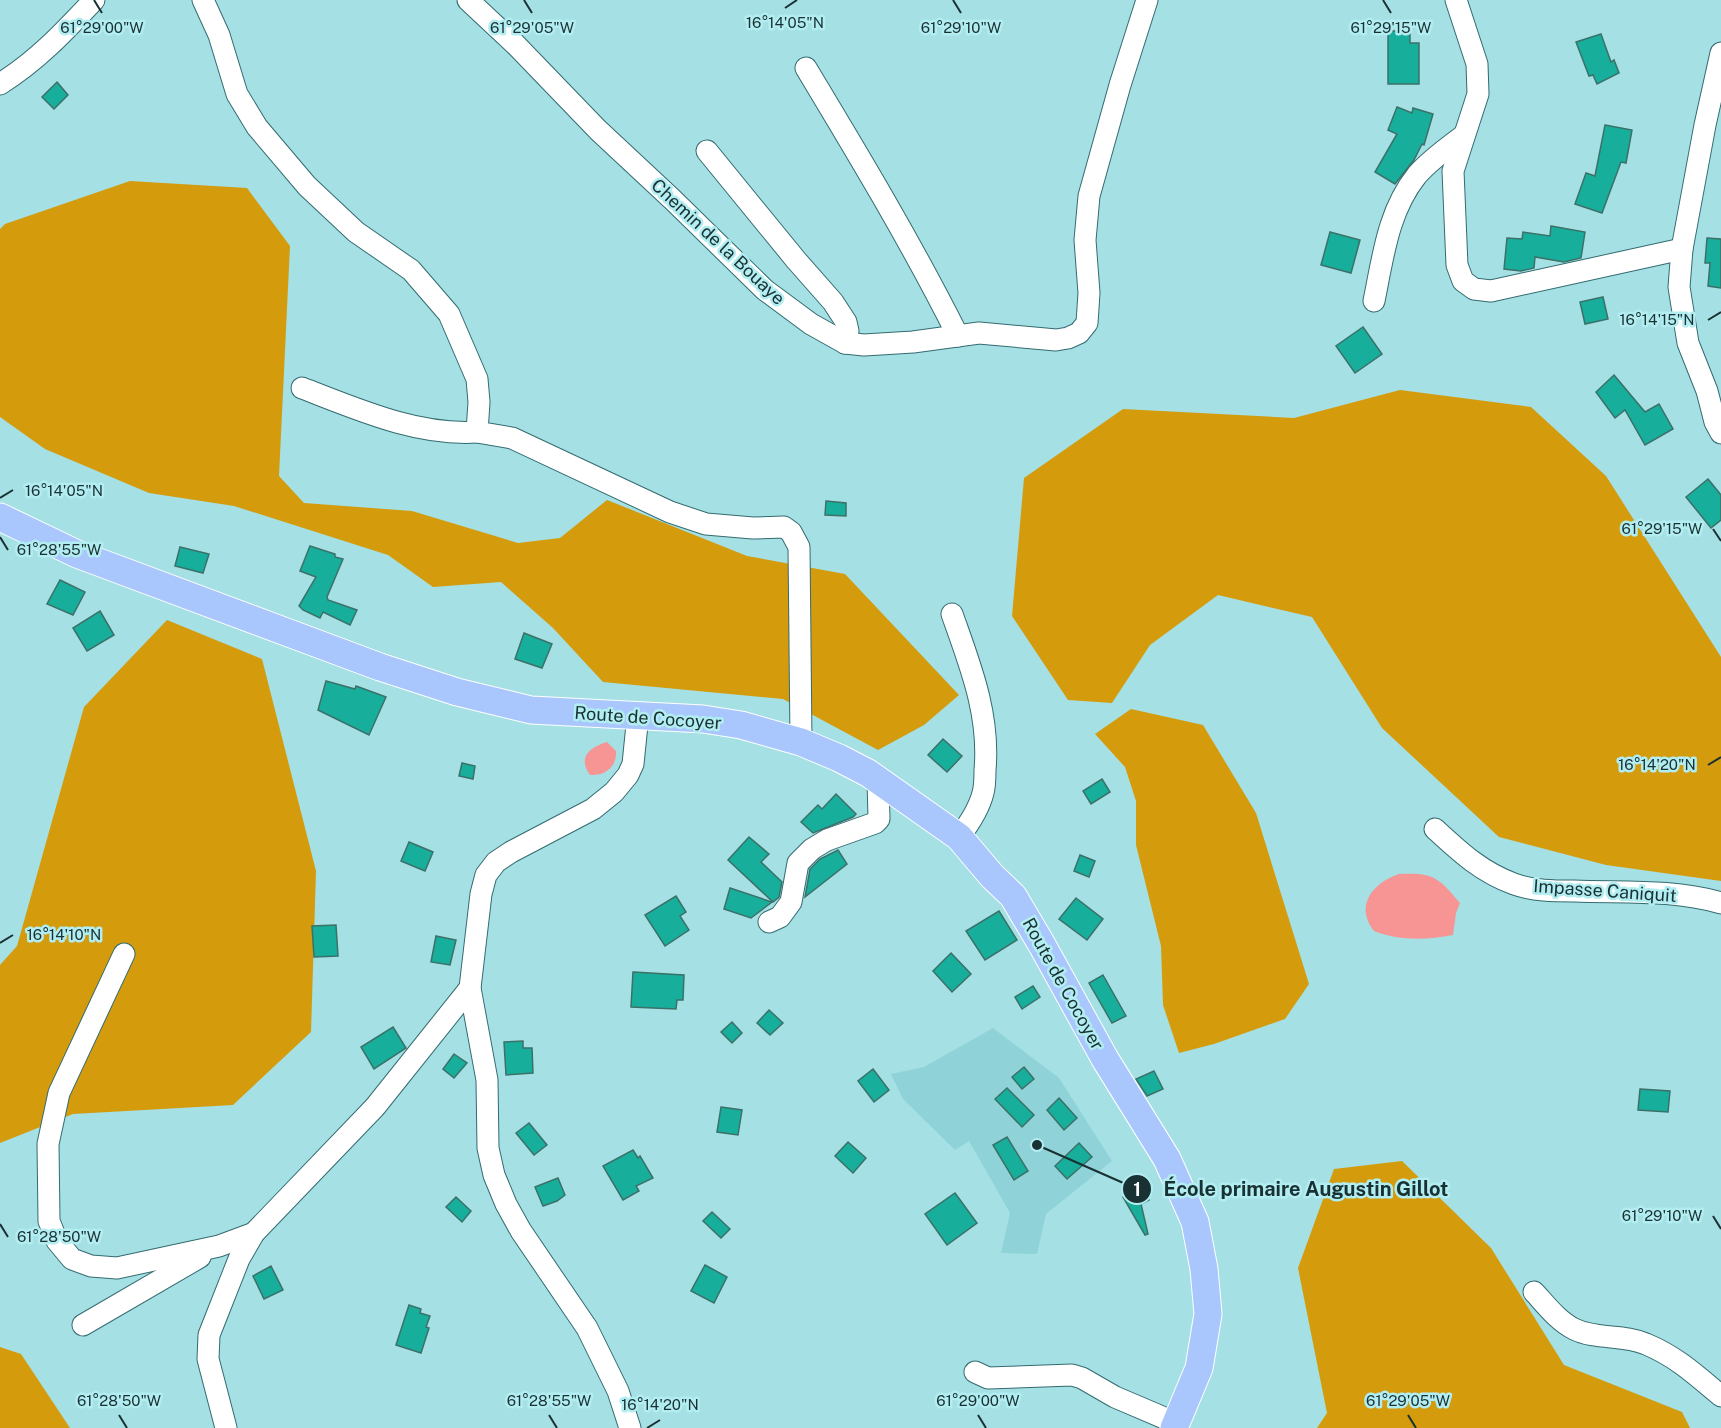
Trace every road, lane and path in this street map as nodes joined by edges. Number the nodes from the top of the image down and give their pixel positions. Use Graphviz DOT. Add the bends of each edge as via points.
graph roads {
  1 [pos="94,0"];
  2 [pos="203,0"];
  3 [pos="468,0"];
  4 [pos="1147,0"];
  5 [pos="1456,0"];
  6 [pos="1721,53"];
  7 [pos="806,68"];
  8 [pos="0,84"];
  9 [pos="1463,136"];
  10 [pos="707,151"];
  11 [pos="1682,249"];
  12 [pos="1374,301"];
  13 [pos="958,336"];
  14 [pos="845,342"];
  15 [pos="302,388"];
  16 [pos="1714,395"];
  17 [pos="477,432"];
  18 [pos="1721,433"];
  19 [pos="0,517"];
  20 [pos="952,614"];
  21 [pos="638,715"];
  22 [pos="801,742"];
  23 [pos="878,780"];
  24 [pos="1435,829"];
  25 [pos="959,837"];
  26 [pos="1721,903"];
  27 [pos="770,922"];
  28 [pos="124,954"];
  29 [pos="470,988"];
  30 [pos="254,1233"];
  31 [pos="219,1246"];
  32 [pos="1534,1292"];
  33 [pos="83,1325"];
  34 [pos="975,1372"];
  35 [pos="1721,1396"];
  36 [pos="1175,1425"];
  37 [pos="226,1428"];
  38 [pos="628,1428"];
  1 -- 8 [label="street" via="55,43"];
  2 -- 17 [label="street" via="219,35 237,94 257,127 307,186 356,232 411,270 449,314 477,379"];
  3 -- 14 [label="street, Chemin de la Bouaye" via="765,290"];
  4 -- 13 [label="street, Chemin de la Bouaye" via="1089,196 1085,240 1087,323 1079,333 1056,340 979,333"];
  5 -- 9 [label="street" via="1478,64 1478,94"];
  6 -- 11 [label="street"];
  7 -- 13 [label="street" via="880,192"];
  9 -- 11 [label="street" via="1453,171 1457,265 1463,281 1474,289 1491,291"];
  9 -- 12 [label="street" via="1437,155 1403,195 1390,225"];
  10 -- 14 [label="street" via="833,302 846,322"];
  11 -- 16 [label="street" via="1679,287 1683,316 1694,361"];
  13 -- 14 [label="street, Chemin de la Bouaye" via="864,345"];
  15 -- 17 [label="street" via="376,416 434,430"];
  16 -- 18 [label="street" via="1715,422"];
  17 -- 22 [label="street" via="513,438 670,512 706,524 784,527 791,532 799,547"];
  19 -- 21 [label="main road, Route de Cocoyer" via="77,554 457,692 531,710"];
  20 -- 25 [label="street" via="978,688 986,758 983,793"];
  21 -- 22 [label="main road, Route de Cocoyer" via="741,724"];
  21 -- 29 [label="street" via="633,764 614,792 593,809 511,852 486,875"];
  22 -- 23 [label="main road, Route de Cocoyer"];
  23 -- 25 [label="main road, Route de Cocoyer"];
  23 -- 27 [label="street" via="879,819 869,827 826,840 812,849 798,863 791,902 780,917"];
  24 -- 26 [label="street, Impasse Caniquit" via="1470,861 1514,884 1540,890 1648,892"];
  25 -- 36 [label="main road, Route de Cocoyer" via="1013,896 1167,1159 1195,1222 1208,1314 1199,1368"];
  28 -- 31 [label="street" via="59,1093 48,1144 49,1221 57,1241 72,1258 91,1266 117,1268"];
  29 -- 30 [label="street" via="375,1107"];
  29 -- 38 [label="street" via="487,1080 488,1148 494,1175 521,1231 588,1328 618,1391"];
  30 -- 31 [label="street"];
  30 -- 37 [label="street" via="239,1259 209,1335 208,1359"];
  31 -- 33 [label="street"];
  32 -- 35 [label="street" via="1572,1328 1643,1343 1676,1359"];
  34 -- 36 [label="street" via="987,1378 1072,1375"];
}
